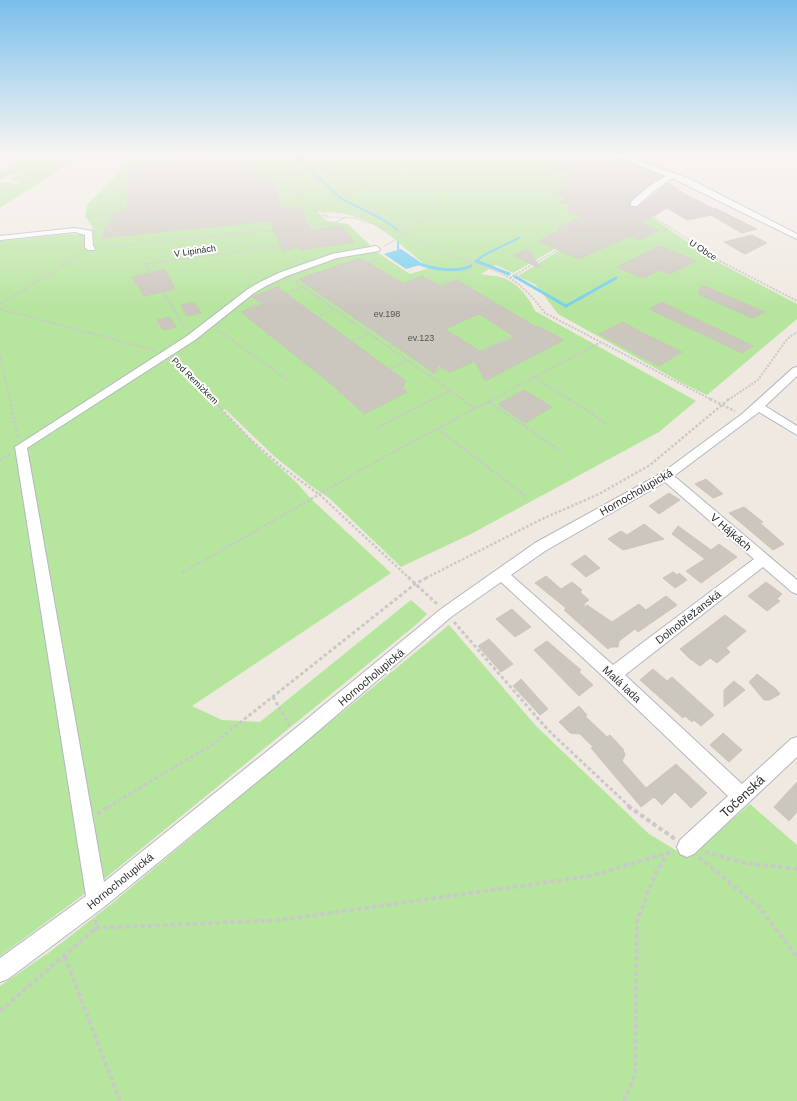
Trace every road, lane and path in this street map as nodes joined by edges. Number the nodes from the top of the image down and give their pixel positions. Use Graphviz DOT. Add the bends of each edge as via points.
graph roads {
  1 [pos="119,205"];
  2 [pos="290,205"];
  3 [pos="306,205"];
  4 [pos="363,205"];
  5 [pos="432,205"];
  6 [pos="632,205"];
  7 [pos="636,205"];
  8 [pos="737,205"];
  9 [pos="112,206"];
  10 [pos="316,206"];
  11 [pos="365,208"];
  12 [pos="329,217"];
  13 [pos="347,217"];
  14 [pos="355,218"];
  15 [pos="94,225"];
  16 [pos="91,231"];
  17 [pos="404,234"];
  18 [pos="797,237"];
  19 [pos="0,238"];
  20 [pos="333,240"];
  21 [pos="91,248"];
  22 [pos="376,249"];
  23 [pos="379,259"];
  24 [pos="386,272"];
  25 [pos="284,274"];
  26 [pos="510,278"];
  27 [pos="449,281"];
  28 [pos="302,287"];
  29 [pos="318,298"];
  30 [pos="797,301"];
  31 [pos="490,302"];
  32 [pos="0,304"];
  33 [pos="0,309"];
  34 [pos="243,309"];
  35 [pos="334,310"];
  36 [pos="351,321"];
  37 [pos="210,324"];
  38 [pos="530,327"];
  39 [pos="797,332"];
  40 [pos="369,334"];
  41 [pos="268,336"];
  42 [pos="191,338"];
  43 [pos="601,342"];
  44 [pos="388,347"];
  45 [pos="166,353"];
  46 [pos="0,355"];
  47 [pos="407,361"];
  48 [pos="301,363"];
  49 [pos="797,370"];
  50 [pos="429,375"];
  51 [pos="534,378"];
  52 [pos="289,381"];
  53 [pos="450,390"];
  54 [pos="338,393"];
  55 [pos="489,402"];
  56 [pos="721,404"];
  57 [pos="758,406"];
  58 [pos="476,409"];
  59 [pos="607,424"];
  60 [pos="377,428"];
  61 [pos="438,429"];
  62 [pos="797,431"];
  63 [pos="20,447"];
  64 [pos="561,451"];
  65 [pos="666,476"];
  66 [pos="320,495"];
  67 [pos="527,497"];
  68 [pos="763,560"];
  69 [pos="182,573"];
  70 [pos="502,575"];
  71 [pos="415,584"];
  72 [pos="797,588"];
  73 [pos="446,613"];
  74 [pos="613,675"];
  75 [pos="273,697"];
  76 [pos="297,738"];
  77 [pos="797,745"];
  78 [pos="741,796"];
  79 [pos="85,822"];
  80 [pos="687,847"];
  81 [pos="668,853"];
  82 [pos="797,869"];
  83 [pos="97,900"];
  84 [pos="96,928"];
  85 [pos="65,957"];
  86 [pos="797,957"];
  87 [pos="0,971"];
  88 [pos="0,1011"];
  89 [pos="120,1101"];
  90 [pos="624,1101"];
  1 -- 9 [label="path"];
  2 -- 15 [label="path"];
  3 -- 12 [label="path" via="317,214"];
  4 -- 11 [label="path"];
  5 -- 17 [label="path" via="423,218"];
  6 -- 26 [label="path"];
  7 -- 30 [label="path, U Obce" via="716,259"];
  8 -- 18 [label="street"];
  9 -- 15 [label="path"];
  10 -- 12 [label="path"];
  11 -- 14 [label="path"];
  11 -- 17 [label="path" via="386,219"];
  12 -- 13 [label="path"];
  13 -- 14 [label="path"];
  13 -- 21 [label="path" via="336,222 306,227"];
  14 -- 17 [label="path"];
  15 -- 16 [label="path"];
  17 -- 22 [label="path"];
  17 -- 26 [label="path" via="446,255 494,270"];
  19 -- 21 [label="street" via="75,230 89,233"];
  20 -- 42 [label="path, V Lipinách" via="145,264"];
  21 -- 32 [label="path"];
  22 -- 25 [label="street, Pod Remízkem" via="335,256"];
  23 -- 28 [label="path"];
  24 -- 29 [label="path"];
  25 -- 28 [label="path"];
  25 -- 37 [label="street, Pod Remízkem" via="251,291"];
  26 -- 43 [label="path" via="530,293 545,313"];
  27 -- 36 [label="path"];
  28 -- 29 [label="path"];
  28 -- 34 [label="path"];
  29 -- 35 [label="path"];
  31 -- 44 [label="path"];
  33 -- 45 [label="path"];
  35 -- 36 [label="path"];
  35 -- 41 [label="path"];
  36 -- 40 [label="path"];
  37 -- 42 [label="street, Pod Remízkem"];
  37 -- 52 [label="path"];
  38 -- 50 [label="path"];
  39 -- 56 [label="path" via="787,339 758,380"];
  40 -- 44 [label="path"];
  40 -- 48 [label="path"];
  42 -- 45 [label="street, Pod Remízkem"];
  43 -- 51 [label="path"];
  43 -- 56 [label="path"];
  44 -- 47 [label="path"];
  45 -- 63 [label="street"];
  45 -- 66 [label="path, Pod Remízkem" via="250,438"];
  46 -- 63 [label="path"];
  47 -- 50 [label="path"];
  47 -- 54 [label="path"];
  49 -- 57 [label="street, Hornocholupická"];
  50 -- 53 [label="path"];
  51 -- 55 [label="path"];
  51 -- 59 [label="path"];
  53 -- 58 [label="path"];
  53 -- 60 [label="path"];
  55 -- 58 [label="path"];
  55 -- 64 [label="path"];
  56 -- 71 [label="path" via="650,465 599,494 542,519"];
  57 -- 62 [label="street"];
  57 -- 65 [label="street, Hornocholupická"];
  58 -- 61 [label="path"];
  61 -- 66 [label="path"];
  61 -- 67 [label="path"];
  63 -- 79 [label="street"];
  65 -- 68 [label="street, V Hájkách"];
  65 -- 70 [label="street, Hornocholupická" via="540,547"];
  66 -- 69 [label="path"];
  66 -- 71 [label="path, Pod Remízkem"];
  68 -- 72 [label="street, V Hájkách"];
  68 -- 74 [label="street, Dolnobřežanská"];
  70 -- 73 [label="street, Hornocholupická"];
  70 -- 74 [label="street, Malá lada"];
  71 -- 73 [label="path, Pod Remízkem"];
  71 -- 75 [label="path"];
  73 -- 76 [label="street, Hornocholupická"];
  73 -- 80 [label="path, Pod Remízkem" via="548,730 625,804"];
  74 -- 78 [label="street, Malá lada"];
  75 -- 76 [label="path"];
  75 -- 79 [label="path" via="213,744"];
  76 -- 83 [label="street, Hornocholupická"];
  77 -- 78 [label="street, Točenská"];
  78 -- 80 [label="street, Točenská"];
  79 -- 83 [label="street"];
  80 -- 81 [label="path"];
  80 -- 82 [label="path" via="745,863"];
  80 -- 86 [label="path" via="760,908"];
  81 -- 84 [label="path" via="591,876 281,920"];
  81 -- 90 [label="path" via="655,874 637,922 635,1075"];
  83 -- 84 [label="path"];
  83 -- 87 [label="street, Hornocholupická"];
  84 -- 85 [label="path"];
  85 -- 88 [label="path"];
  85 -- 89 [label="path"];
}
